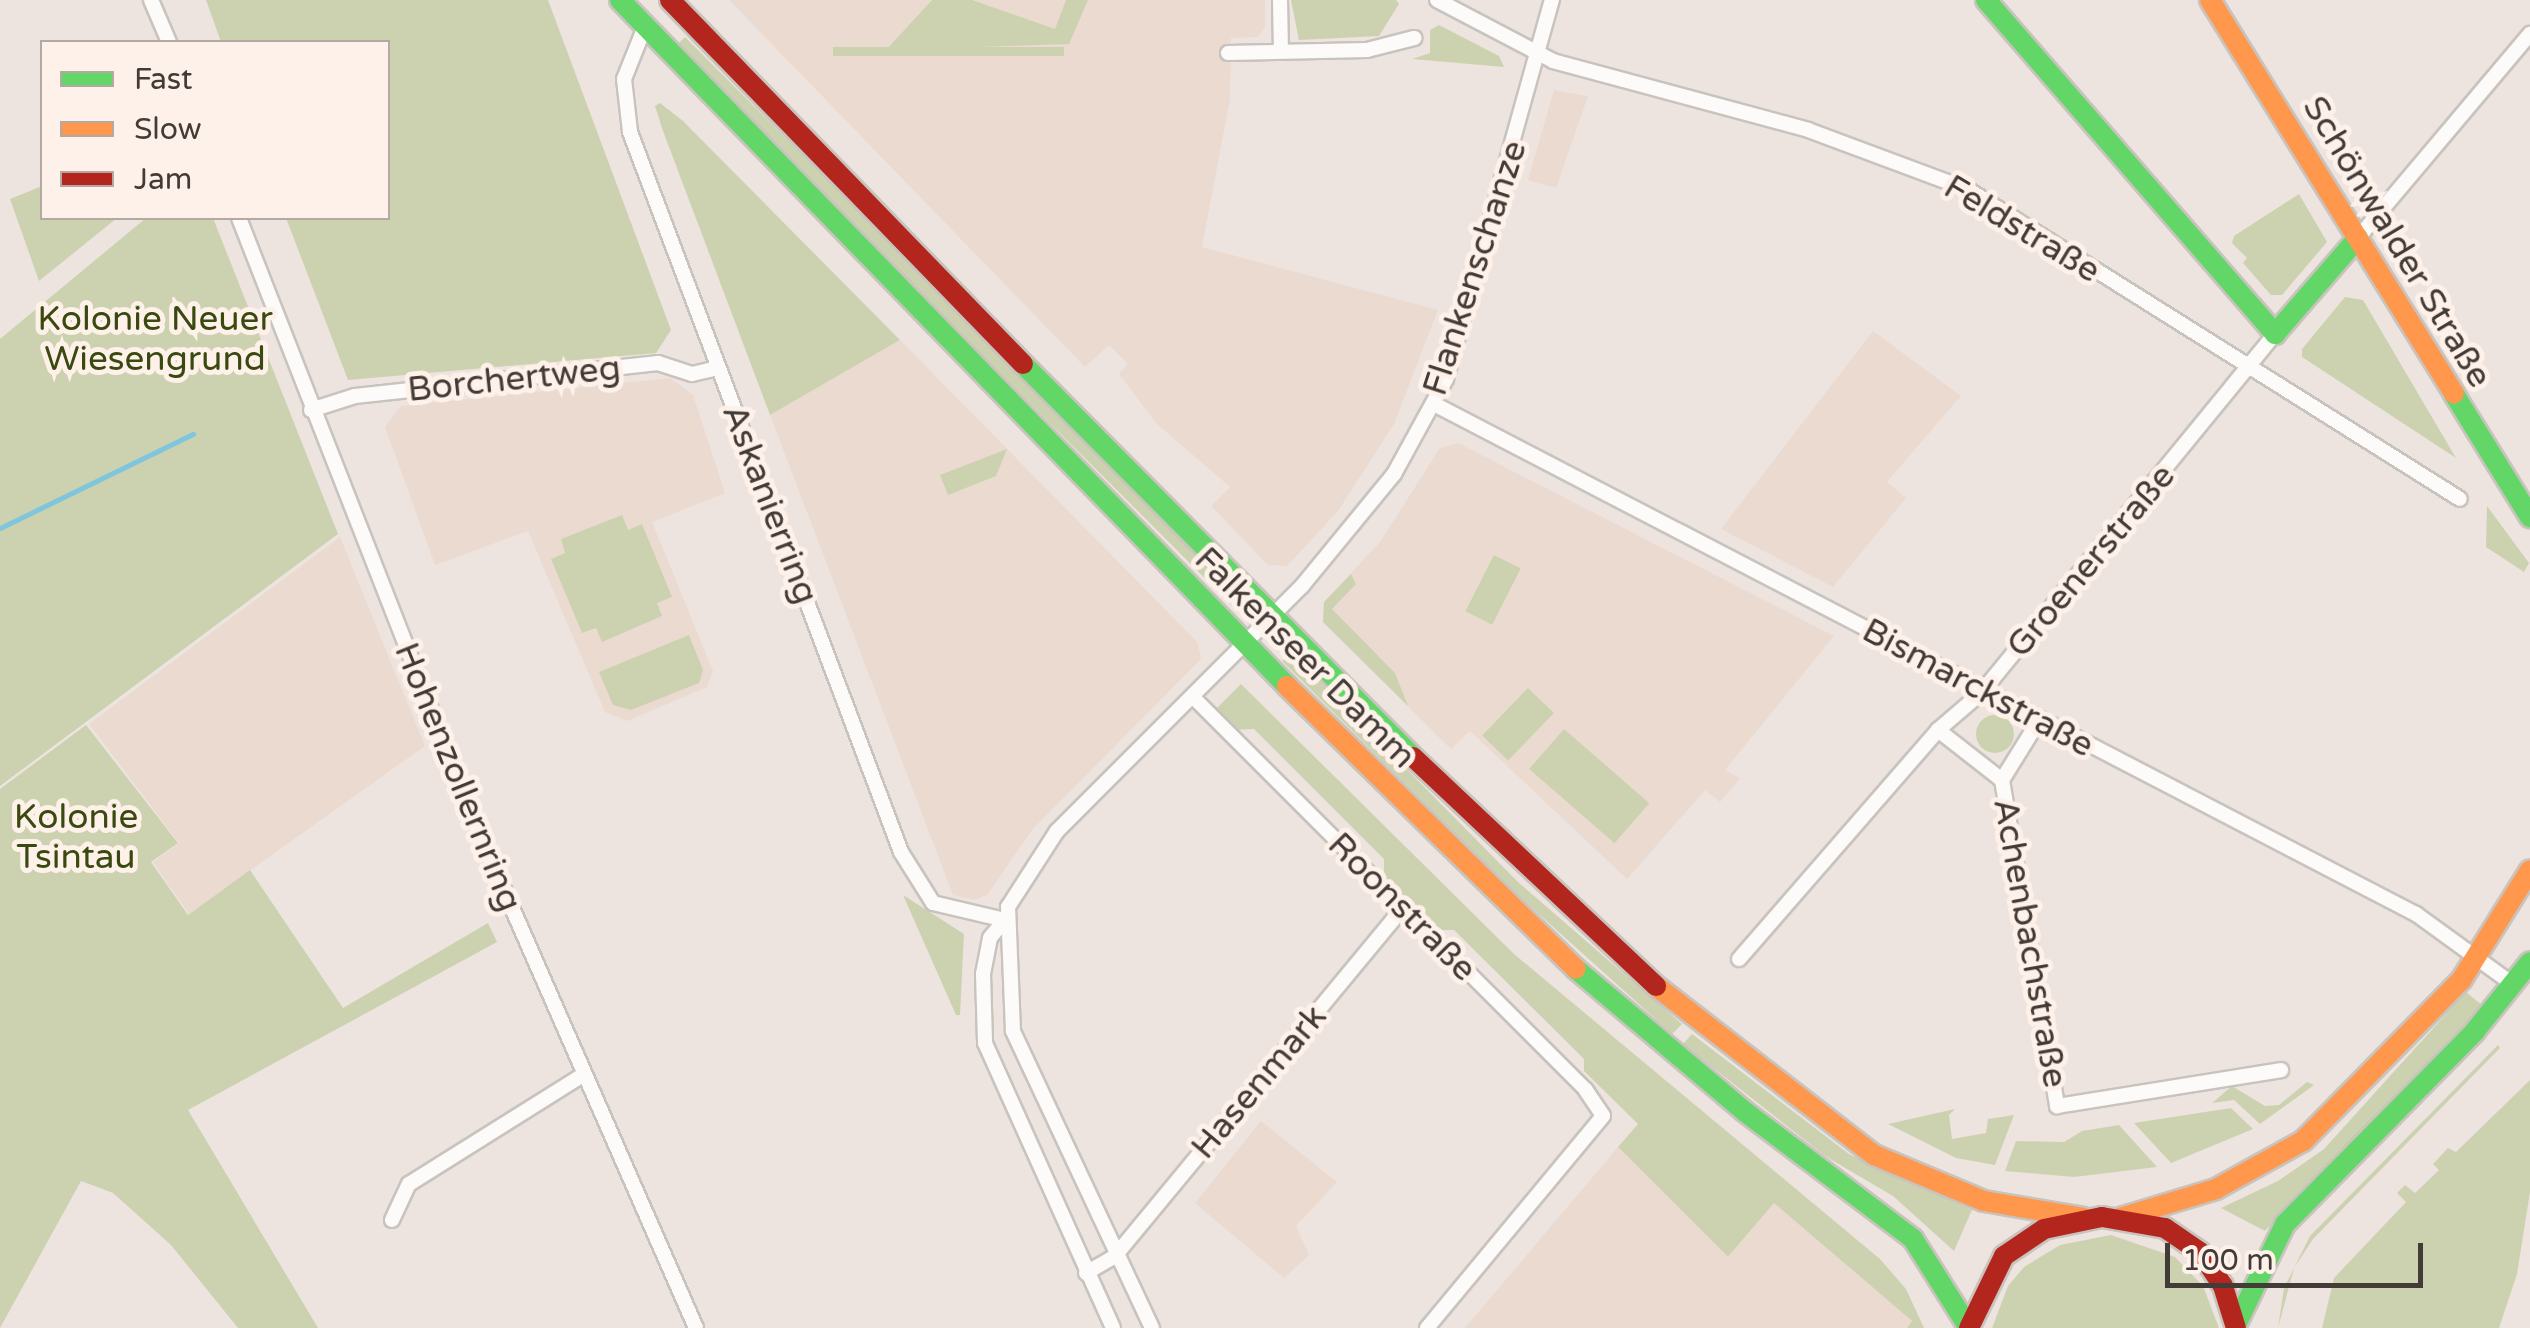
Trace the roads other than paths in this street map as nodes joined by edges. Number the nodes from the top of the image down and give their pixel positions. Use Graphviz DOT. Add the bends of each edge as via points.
graph roads {
  1 [pos="152,0"];
  2 [pos="620,0"];
  3 [pos="669,0"];
  4 [pos="1280,0"];
  5 [pos="1437,0"];
  6 [pos="1552,0"];
  7 [pos="1986,0"];
  8 [pos="2210,0"];
  9 [pos="644,29"];
  10 [pos="2530,34"];
  11 [pos="1414,38"];
  12 [pos="168,40"];
  13 [pos="1281,50"];
  14 [pos="1228,53"];
  15 [pos="1540,56"];
  16 [pos="240,220"];
  17 [pos="2358,238"];
  18 [pos="2276,334"];
  19 [pos="2250,367"];
  20 [pos="718,368"];
  21 [pos="1434,404"];
  22 [pos="311,410"];
  23 [pos="2460,500"];
  24 [pos="2530,518"];
  25 [pos="1273,616"];
  26 [pos="1245,644"];
  27 [pos="1982,693"];
  28 [pos="1192,696"];
  29 [pos="2038,722"];
  30 [pos="1938,730"];
  31 [pos="2002,780"];
  32 [pos="2530,870"];
  33 [pos="1403,908"];
  34 [pos="1005,920"];
  35 [pos="2478,958"];
  36 [pos="1739,959"];
  37 [pos="2530,962"];
  38 [pos="2514,985"];
  39 [pos="1013,1031"];
  40 [pos="984,1043"];
  41 [pos="2281,1070"];
  42 [pos="583,1075"];
  43 [pos="2084,1218"];
  44 [pos="2120,1218"];
  45 [pos="392,1220"];
  46 [pos="1115,1256"];
  47 [pos="1086,1273"];
  48 [pos="2236,1326"];
  49 [pos="696,1328"];
  50 [pos="1113,1328"];
  51 [pos="1152,1328"];
  52 [pos="1427,1328"];
  53 [pos="1969,1328"];
  1 -- 12 [label="street"];
  2 -- 9 [label="main road, Falkenseer Damm"];
  3 -- 9 [label="main road"];
  3 -- 25 [label="main road, Falkenseer Damm"];
  4 -- 13 [label="street"];
  5 -- 15 [label="street, Feldstraße"];
  6 -- 15 [label="street, Flankenschanze"];
  7 -- 18 [label="main road"];
  8 -- 17 [label="main road, Schönwalder Straße"];
  9 -- 20 [label="street, Askanierring" via="630,56 624,108"];
  9 -- 26 [label="main road, Falkenseer Damm"];
  10 -- 17 [label="street"];
  11 -- 13 [label="street" via="1367,50"];
  13 -- 14 [label="street"];
  15 -- 19 [label="street, Feldstraße" via="1812,132 1957,184"];
  15 -- 21 [label="street, Flankenschanze"];
  16 -- 22 [label="street, Hohenzollernring"];
  17 -- 18 [label="main road"];
  17 -- 24 [label="main road, Schönwalder Straße"];
  18 -- 19 [label="street, Groenerstraße"];
  19 -- 23 [label="street, Feldstraße"];
  19 -- 27 [label="street, Groenerstraße"];
  20 -- 22 [label="street, Borchertweg" via="692,374 658,363 356,396"];
  20 -- 34 [label="street, Askanierring" via="902,852 934,902"];
  21 -- 25 [label="street, Flankenschanze" via="1357,526"];
  21 -- 27 [label="street, Bismarckstraße"];
  22 -- 42 [label="street, Hohenzollernring"];
  25 -- 26 [label="street, Flankenschanze"];
  25 -- 43 [label="main road, Falkenseer Damm" via="1580,920 1824,1122 1874,1155 1947,1188 2008,1207"];
  26 -- 28 [label="street, Flankenschanze"];
  26 -- 53 [label="main road, Falkenseer Damm" via="1557,952 1744,1111 1913,1240"];
  27 -- 29 [label="street, Bismarckstraße"];
  27 -- 30 [label="street, Groenerstraße"];
  28 -- 33 [label="street, Roonstraße"];
  28 -- 34 [label="street, Flankenschanze" via="1057,831 1021,881"];
  29 -- 31 [label="street, Achenbachstraße"];
  29 -- 35 [label="street, Bismarckstraße" via="2416,914"];
  30 -- 31 [label="street, Achenbachstraße"];
  30 -- 36 [label="street, Groenerstraße"];
  31 -- 41 [label="street, Achenbachstraße" via="2057,1106"];
  32 -- 35 [label="main road"];
  33 -- 46 [label="street, Hasenmark"];
  33 -- 52 [label="street, Roonstraße" via="1585,1089 1603,1116"];
  34 -- 39 [label="street, Flankenschanze"];
  34 -- 40 [label="street, Flankenschanze" via="990,938 983,974"];
  35 -- 38 [label="street, Bismarckstraße"];
  35 -- 44 [label="main road" via="2424,1022 2303,1141 2228,1184"];
  37 -- 38 [label="main road"];
  38 -- 48 [label="main road" via="2299,1208 2264,1256"];
  39 -- 40 [label="street"];
  39 -- 46 [label="street, Flankenschanze"];
  40 -- 47 [label="street, Flankenschanze"];
  42 -- 45 [label="street" via="409,1184"];
  42 -- 49 [label="street, Hohenzollernring"];
  43 -- 44 [label="main road"];
  43 -- 53 [label="main road" via="2044,1229 2004,1256"];
  44 -- 48 [label="main road" via="2164,1228 2200,1252 2223,1286"];
  46 -- 47 [label="street"];
  46 -- 51 [label="street, Flankenschanze"];
  47 -- 50 [label="street, Flankenschanze"];
}
